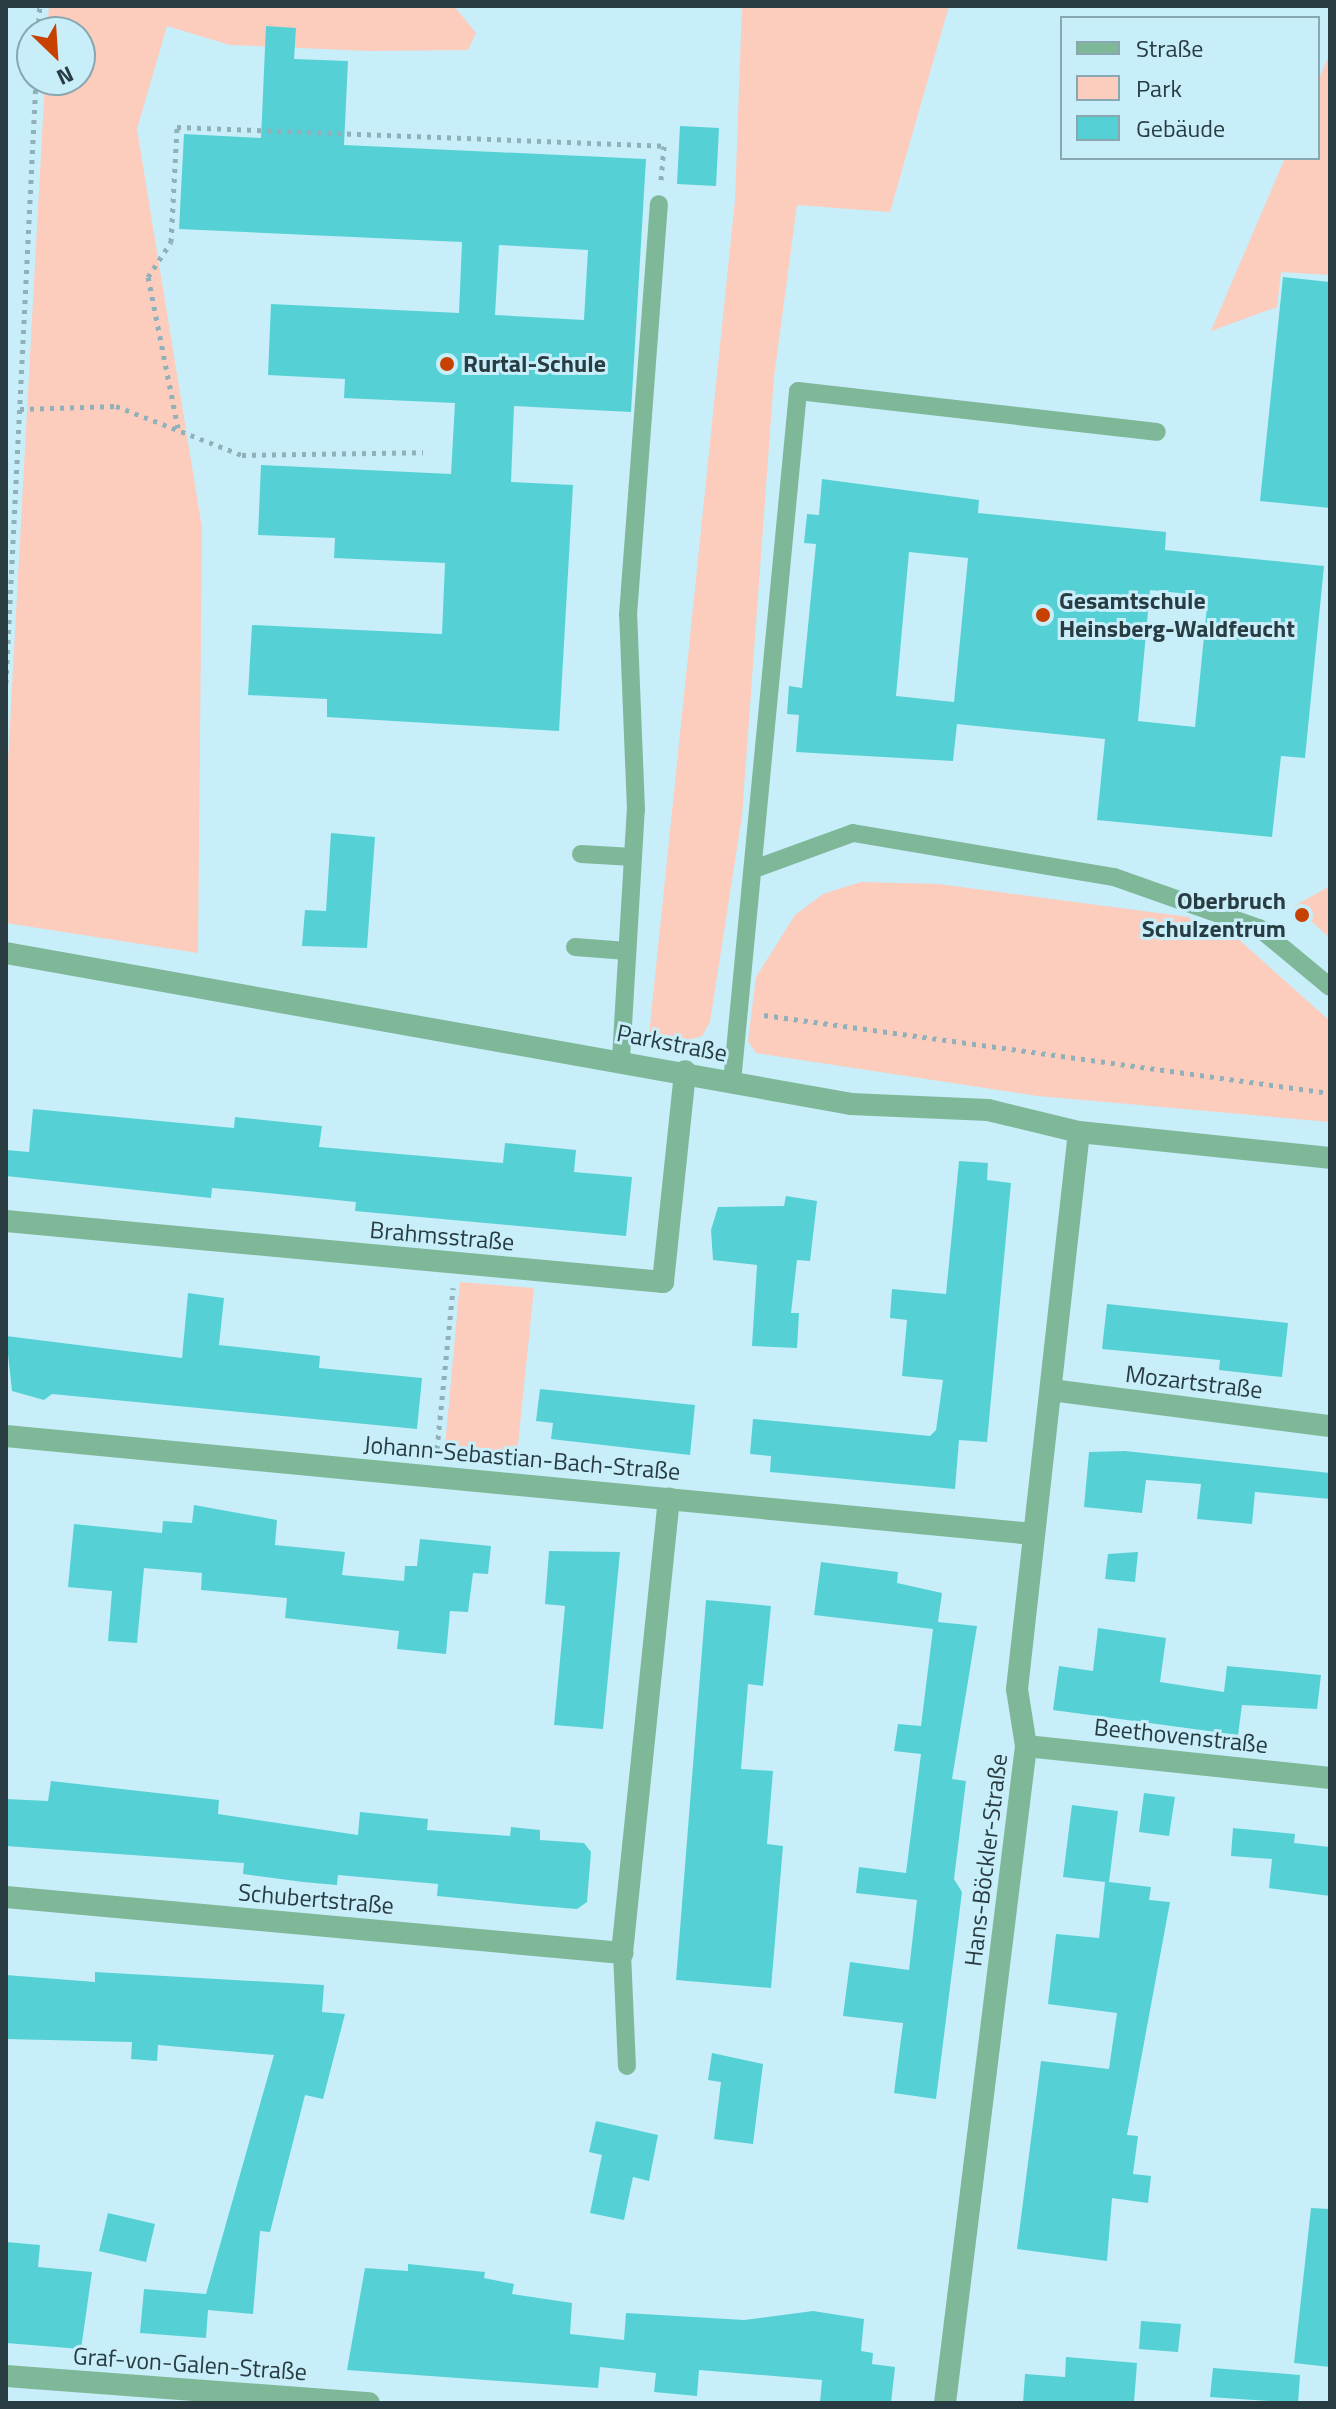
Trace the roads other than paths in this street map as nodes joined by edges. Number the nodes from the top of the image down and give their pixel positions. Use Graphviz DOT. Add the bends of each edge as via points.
graph roads {
  1 [pos="659,204"];
  2 [pos="1157,432"];
  3 [pos="581,854"];
  4 [pos="633,857"];
  5 [pos="754,869"];
  6 [pos="575,947"];
  7 [pos="627,951"];
  8 [pos="6,953"];
  9 [pos="1330,987"];
  10 [pos="621,1059"];
  11 [pos="685,1071"];
  12 [pos="732,1082"];
  13 [pos="1079,1132"];
  14 [pos="1330,1158"];
  15 [pos="6,1221"];
  16 [pos="1051,1390"];
  17 [pos="1330,1426"];
  18 [pos="6,1436"];
  19 [pos="669,1498"];
  20 [pos="1033,1534"];
  21 [pos="1026,1746"];
  22 [pos="1330,1778"];
  23 [pos="6,1897"];
  24 [pos="622,1953"];
  25 [pos="627,2066"];
  26 [pos="6,2376"];
  27 [pos="369,2403"];
  28 [pos="945,2403"];
  1 -- 4 [label="lane" via="628,615"];
  2 -- 5 [label="lane" via="798,391"];
  3 -- 4 [label="lane"];
  4 -- 7 [label="lane"];
  5 -- 9 [label="lane" via="853,833 1114,877 1259,928"];
  5 -- 12 [label="lane"];
  6 -- 7 [label="lane"];
  7 -- 10 [label="lane"];
  8 -- 10 [label="street, Parkstraße"];
  10 -- 11 [label="street, Parkstraße"];
  11 -- 12 [label="street, Parkstraße"];
  11 -- 15 [label="street, Brahmsstraße" via="663,1282"];
  12 -- 13 [label="street, Parkstraße" via="851,1104 988,1110"];
  13 -- 14 [label="street, Parkstraße"];
  13 -- 16 [label="street, Hans-Böckler-Straße"];
  16 -- 17 [label="street, Mozartstraße"];
  16 -- 20 [label="street, Hans-Böckler-Straße"];
  18 -- 19 [label="street, Johann-Sebastian-Bach-Straße"];
  19 -- 20 [label="street, Johann-Sebastian-Bach-Straße"];
  19 -- 24 [label="street"];
  20 -- 21 [label="street, Hans-Böckler-Straße" via="1017,1689"];
  21 -- 22 [label="street, Beethovenstraße"];
  21 -- 28 [label="street, Hans-Böckler-Straße"];
  23 -- 24 [label="street, Schubertstraße"];
  24 -- 25 [label="lane"];
  26 -- 27 [label="street, Graf-von-Galen-Straße"];
}
